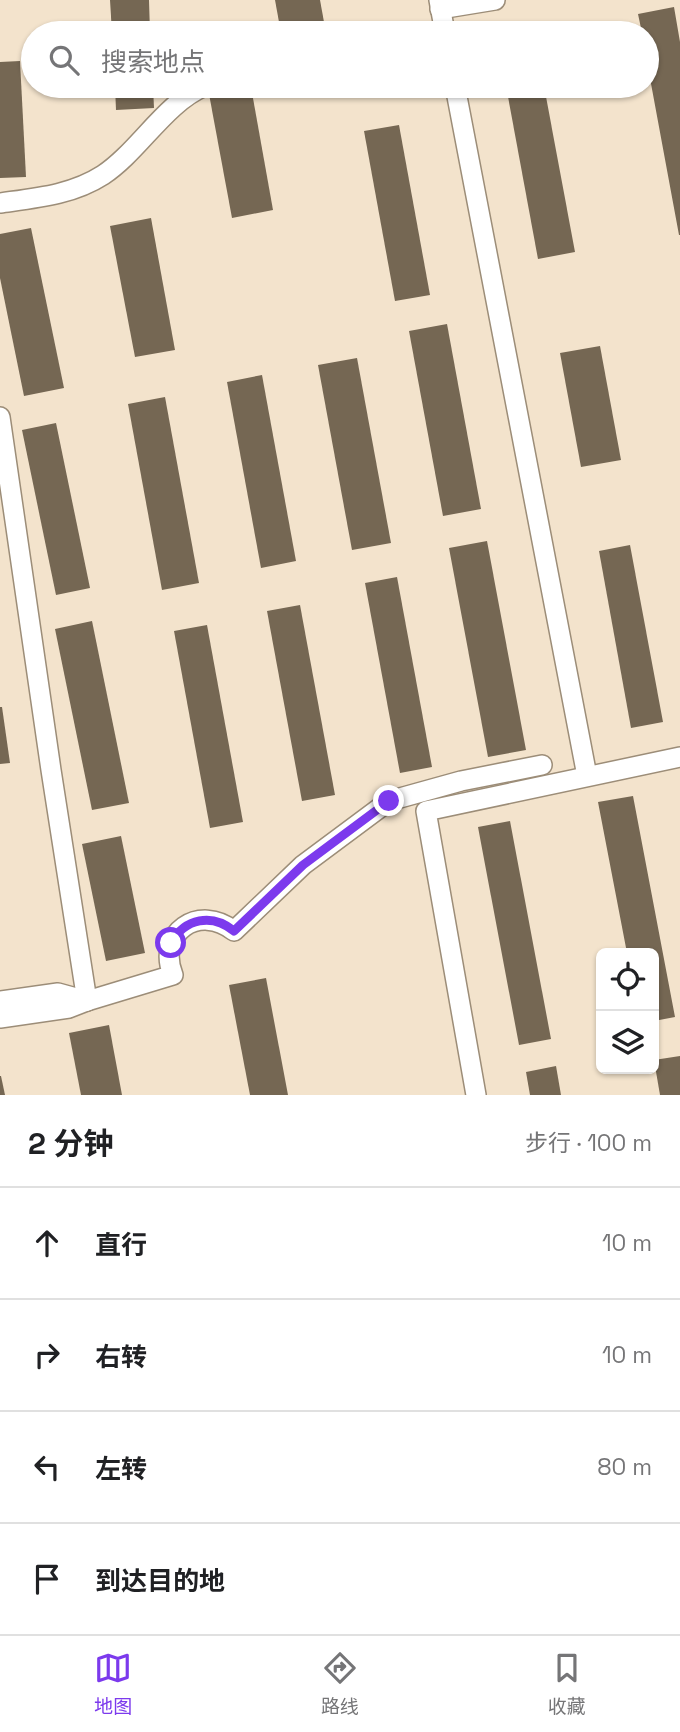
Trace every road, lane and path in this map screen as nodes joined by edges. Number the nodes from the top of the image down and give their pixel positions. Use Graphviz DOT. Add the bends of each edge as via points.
graph roads {
  1 [pos="495,0"];
  2 [pos="439,4"];
  3 [pos="184,98"];
  4 [pos="457,98"];
  5 [pos="0,203"];
  6 [pos="0,417"];
  7 [pos="680,757"];
  8 [pos="542,765"];
  9 [pos="587,776"];
  10 [pos="0,1001"];
  11 [pos="87,1001"];
  12 [pos="0,1018"];
  13 [pos="476,1095"];
  1 -- 2 [label="street"];
  3 -- 5 [label="street" via="118,163 92,181 68,191"];
  4 -- 9 [label="street"];
  6 -- 11 [label="street"];
  7 -- 9 [label="street"];
  8 -- 11 [label="street" via="389,801 303,865 234,931 208,919 182,928 169,951 173,975"];
  9 -- 13 [label="street" via="426,811"];
  10 -- 11 [label="street" via="58,993"];
  11 -- 12 [label="street"];
}
